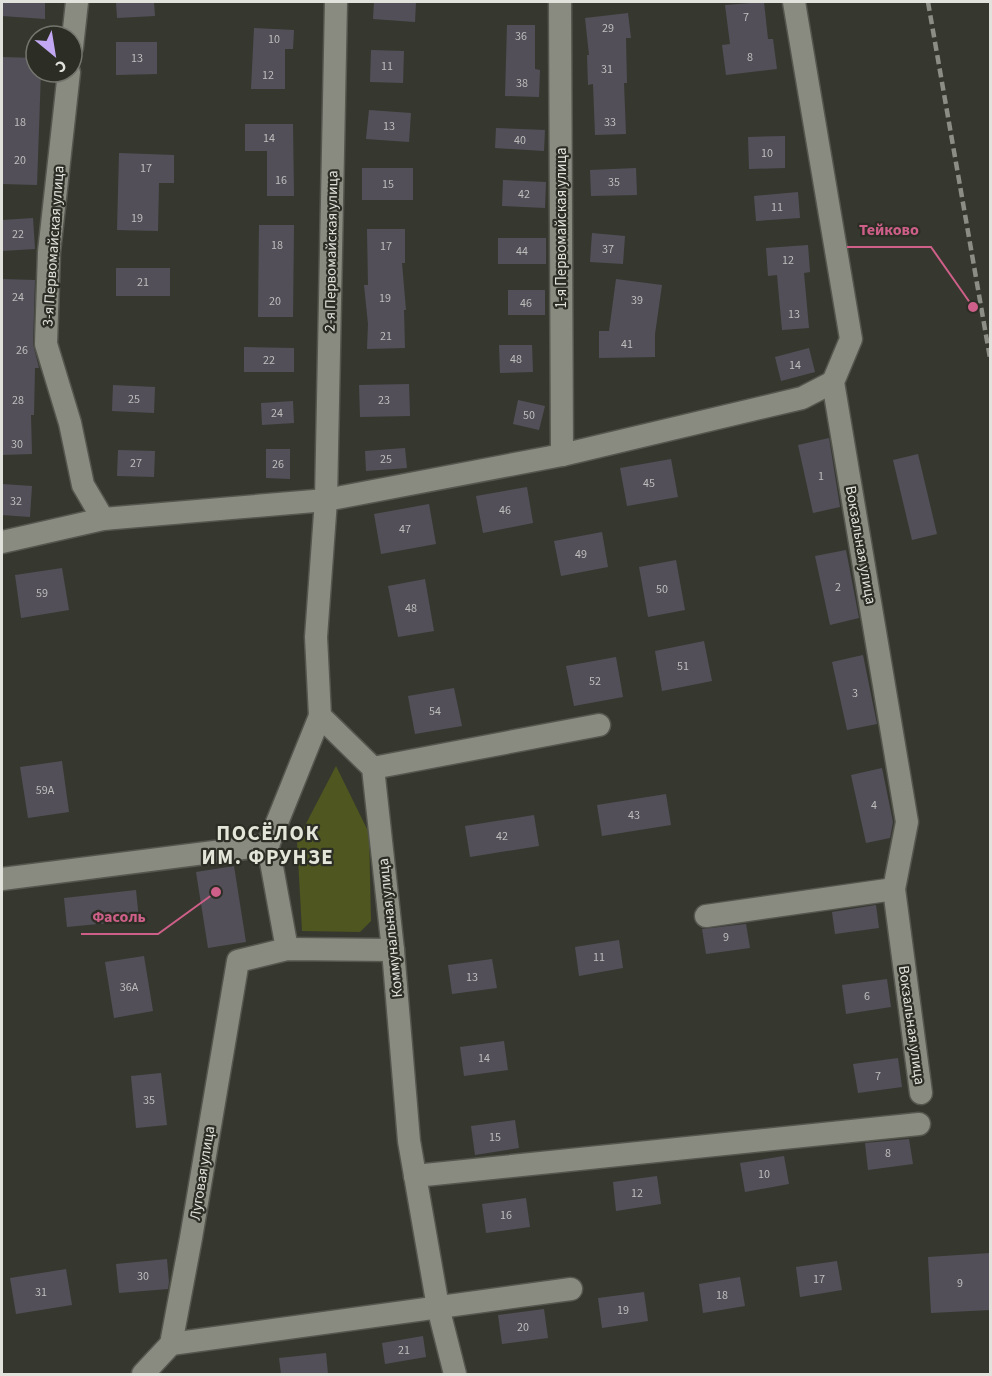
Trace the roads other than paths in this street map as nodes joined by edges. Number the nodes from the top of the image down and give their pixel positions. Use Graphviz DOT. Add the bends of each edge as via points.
graph roads {
  1 [pos="77,2"];
  2 [pos="336,2"];
  3 [pos="560,2"];
  4 [pos="794,2"];
  5 [pos="75,24"];
  6 [pos="68,84"];
  7 [pos="833,382"];
  8 [pos="562,455"];
  9 [pos="326,500"];
  10 [pos="103,519"];
  11 [pos="2,542"];
  12 [pos="320,716"];
  13 [pos="599,725"];
  14 [pos="373,768"];
  15 [pos="268,845"];
  16 [pos="2,879"];
  17 [pos="894,889"];
  18 [pos="706,916"];
  19 [pos="287,949"];
  20 [pos="393,950"];
  21 [pos="921,1093"];
  22 [pos="919,1124"];
  23 [pos="415,1176"];
  24 [pos="571,1289"];
  25 [pos="438,1307"];
  26 [pos="171,1344"];
  27 [pos="143,1374"];
  28 [pos="455,1374"];
  1 -- 5 [label="street"];
  2 -- 9 [label="street, 2-я Первомайская улица"];
  3 -- 8 [label="street, 1-я Первомайская улица"];
  4 -- 7 [label="street" via="851,339"];
  6 -- 10 [label="street, 3-я Первомайская улица" via="49,252 46,344 70,423 82,485"];
  7 -- 8 [label="street" via="802,398"];
  7 -- 17 [label="street, Вокзальная улица" via="907,822"];
  8 -- 9 [label="street"];
  9 -- 10 [label="street"];
  9 -- 12 [label="street" via="316,637"];
  10 -- 11 [label="street"];
  12 -- 14 [label="street"];
  12 -- 15 [label="street"];
  13 -- 14 [label="street"];
  14 -- 20 [label="street, Коммунальная улица"];
  15 -- 16 [label="street"];
  15 -- 19 [label="street"];
  17 -- 18 [label="street"];
  17 -- 21 [label="street, Вокзальная улица"];
  19 -- 20 [label="street"];
  19 -- 26 [label="street, Луговая улица" via="238,961"];
  20 -- 23 [label="street, Коммунальная улица"];
  22 -- 23 [label="street"];
  23 -- 25 [label="street, Коммунальная улица"];
  24 -- 25 [label="street"];
  25 -- 26 [label="street"];
  25 -- 28 [label="street, Коммунальная улица"];
  26 -- 27 [label="street"];
}
